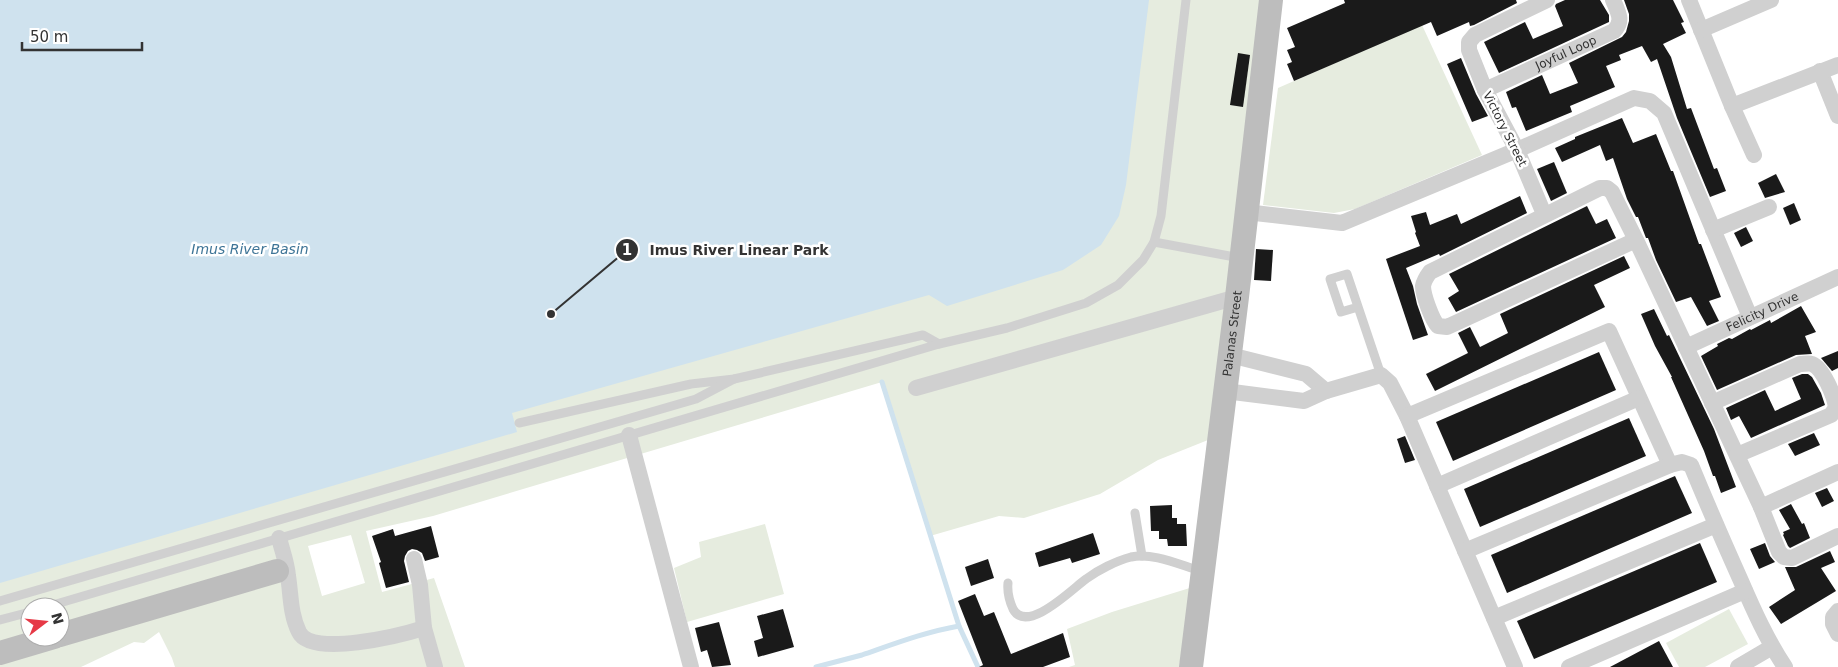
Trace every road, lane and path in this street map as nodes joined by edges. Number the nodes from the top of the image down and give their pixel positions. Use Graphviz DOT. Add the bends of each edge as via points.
graph roads {
  1 [pos="1186,0"];
  2 [pos="1271,0"];
  3 [pos="1547,0"];
  4 [pos="1613,0"];
  5 [pos="1688,0"];
  6 [pos="1771,0"];
  7 [pos="1701,30"];
  8 [pos="1838,65"];
  9 [pos="1820,71"];
  10 [pos="1485,90"];
  11 [pos="1732,106"];
  12 [pos="1838,116"];
  13 [pos="1517,150"];
  14 [pos="1754,155"];
  15 [pos="1769,207"];
  16 [pos="1246,212"];
  17 [pos="1544,214"];
  18 [pos="1713,230"];
  19 [pos="1636,240"];
  20 [pos="1154,242"];
  21 [pos="1241,258"];
  22 [pos="1838,276"];
  23 [pos="1237,297"];
  24 [pos="1358,307"];
  25 [pos="1750,318"];
  26 [pos="939,344"];
  27 [pos="1686,347"];
  28 [pos="1230,355"];
  29 [pos="1381,374"];
  30 [pos="734,379"];
  31 [pos="916,388"];
  32 [pos="1225,391"];
  33 [pos="1326,391"];
  34 [pos="1639,398"];
  35 [pos="1712,403"];
  36 [pos="1407,416"];
  37 [pos="519,423"];
  38 [pos="629,435"];
  39 [pos="1737,455"];
  40 [pos="1670,465"];
  41 [pos="1838,472"];
  42 [pos="1437,486"];
  43 [pos="1761,507"];
  44 [pos="1135,513"];
  45 [pos="1716,525"];
  46 [pos="1838,536"];
  47 [pos="279,538"];
  48 [pos="1465,552"];
  49 [pos="1142,556"];
  50 [pos="414,559"];
  51 [pos="277,571"];
  52 [pos="1202,571"];
  53 [pos="1008,583"];
  54 [pos="1746,591"];
  55 [pos="70,600"];
  56 [pos="0,601"];
  57 [pos="1838,611"];
  58 [pos="20,615"];
  59 [pos="1494,618"];
  60 [pos="0,620"];
  61 [pos="424,628"];
  62 [pos="70,632"];
  63 [pos="1838,634"];
  64 [pos="20,647"];
  65 [pos="1772,647"];
  66 [pos="0,653"];
  67 [pos="1592,663"];
  68 [pos="435,667"];
  69 [pos="691,667"];
  70 [pos="1190,667"];
  71 [pos="1515,667"];
  72 [pos="1569,667"];
  73 [pos="1738,667"];
  74 [pos="1785,667"];
  1 -- 20 [label="lane" via="1161,216"];
  2 -- 16 [label="main road, Palanas Street"];
  3 -- 10 [label="street, Victory Street" via="1474,35 1469,42 1469,50"];
  4 -- 10 [label="street, Joyful Loop" via="1620,19 1614,32"];
  5 -- 7 [label="street"];
  6 -- 7 [label="street"];
  7 -- 11 [label="street"];
  8 -- 9 [label="street"];
  9 -- 11 [label="street"];
  9 -- 12 [label="street"];
  10 -- 13 [label="street, Victory Street"];
  11 -- 14 [label="street"];
  13 -- 16 [label="street" via="1342,223"];
  13 -- 17 [label="street, Victory Street"];
  13 -- 18 [label="street" via="1634,98 1650,101 1664,113"];
  15 -- 18 [label="street"];
  16 -- 21 [label="main road, Palanas Street"];
  17 -- 19 [label="street" via="1606,188 1612,192"];
  17 -- 19 [label="street" via="1425,277 1423,287 1433,321 1438,326 1447,327"];
  18 -- 25 [label="street"];
  19 -- 27 [label="street"];
  20 -- 21 [label="lane"];
  20 -- 26 [label="lane" via="1118,285 1086,304"];
  21 -- 23 [label="main road, Palanas Street"];
  22 -- 25 [label="street, Felicity Drive"];
  23 -- 28 [label="main road, Palanas Street"];
  23 -- 31 [label="street"];
  24 -- 29 [label="lane"];
  25 -- 27 [label="street, Felicity Drive"];
  26 -- 30 [label="lane" via="923,335"];
  26 -- 38 [label="lane"];
  27 -- 35 [label="street"];
  28 -- 32 [label="main road, Palanas Street"];
  28 -- 33 [label="street" via="1306,374"];
  29 -- 33 [label="street"];
  29 -- 36 [label="street"];
  30 -- 37 [label="lane" via="690,384"];
  30 -- 56 [label="lane" via="696,399"];
  32 -- 33 [label="street" via="1304,401"];
  32 -- 52 [label="main road, Palanas Street"];
  34 -- 36 [label="street" via="1609,331"];
  34 -- 40 [label="street"];
  34 -- 42 [label="street"];
  35 -- 39 [label="street"];
  35 -- 39 [label="street" via="1800,364 1811,363 1819,368 1835,400 1836,408 1831,415"];
  36 -- 42 [label="street"];
  38 -- 47 [label="lane"];
  38 -- 69 [label="street"];
  39 -- 43 [label="street"];
  40 -- 45 [label="street" via="1682,462 1691,465"];
  40 -- 48 [label="street"];
  41 -- 43 [label="street"];
  42 -- 48 [label="street"];
  43 -- 46 [label="street" via="1784,557 1792,558"];
  44 -- 49 [label="lane"];
  45 -- 54 [label="street"];
  45 -- 59 [label="street"];
  47 -- 55 [label="lane"];
  47 -- 61 [label="street" via="293,615 300,634 309,641 337,645 366,642"];
  48 -- 59 [label="street"];
  49 -- 52 [label="lane"];
  49 -- 53 [label="lane" via="1130,557 1086,578 1062,599 1035,615 1024,617 1015,612 1007,591"];
  50 -- 61 [label="street"];
  51 -- 62 [label="main road"];
  52 -- 70 [label="main road, Palanas Street"];
  54 -- 65 [label="street"];
  54 -- 67 [label="street"];
  57 -- 63 [label="street" via="1833,617"];
  58 -- 60 [label="lane"];
  59 -- 71 [label="street"];
  61 -- 68 [label="street"];
  64 -- 66 [label="main road"];
  65 -- 73 [label="street"];
  65 -- 74 [label="street"];
  67 -- 72 [label="street"];
}
